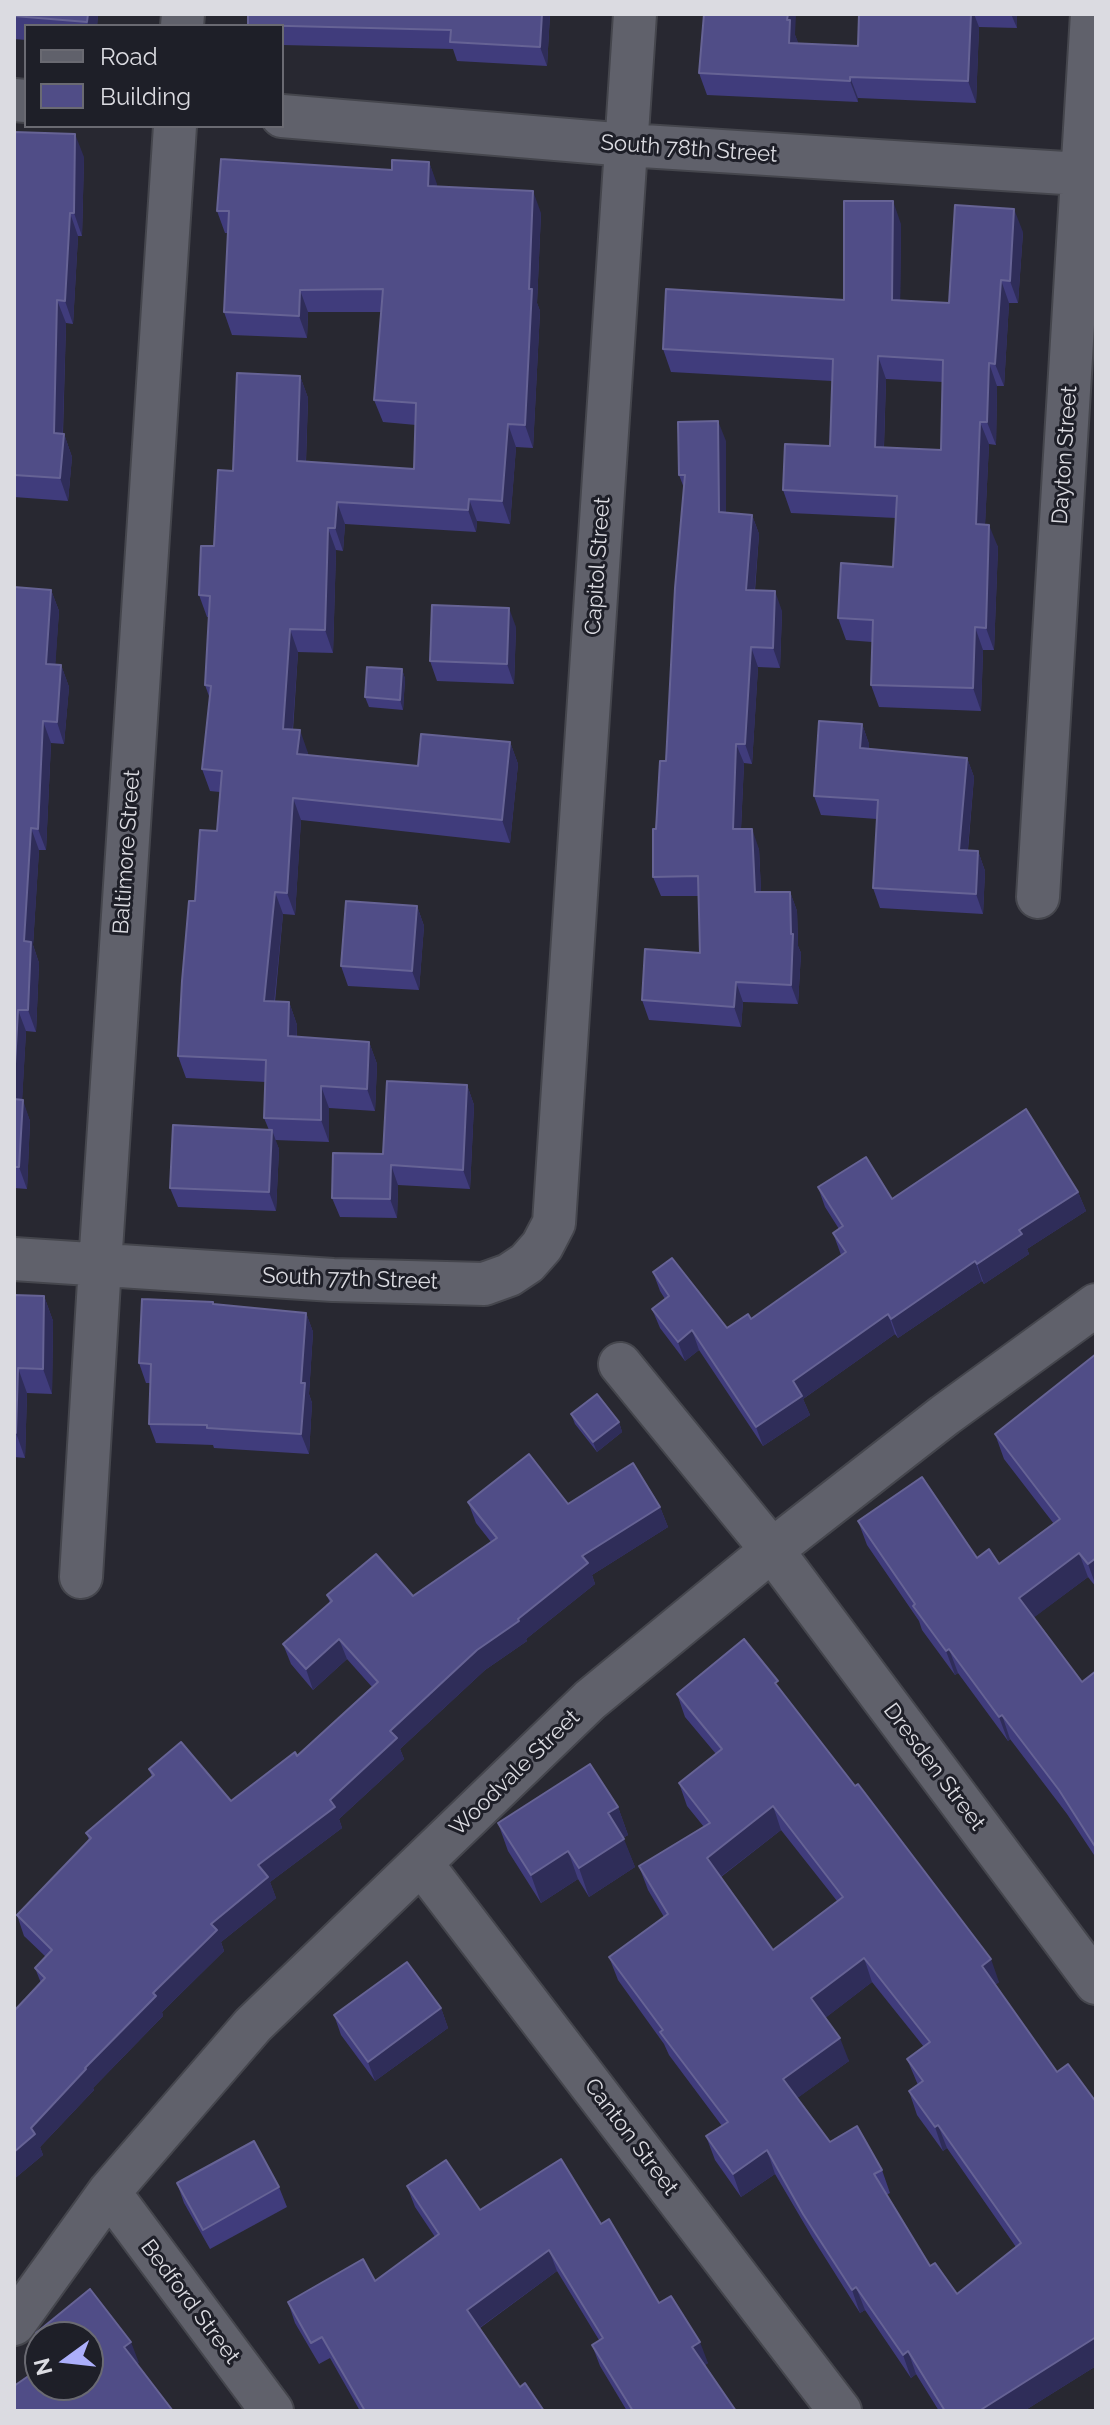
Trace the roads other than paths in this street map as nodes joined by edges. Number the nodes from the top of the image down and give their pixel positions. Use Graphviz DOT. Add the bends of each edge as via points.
graph roads {
  1 [pos="635,14"];
  2 [pos="1092,14"];
  3 [pos="284,116"];
  4 [pos="175,128"];
  5 [pos="627,145"];
  6 [pos="1089,175"];
  7 [pos="1038,897"];
  8 [pos="561,1118"];
  9 [pos="14,1259"];
  10 [pos="100,1265"];
  11 [pos="1096,1305"];
  12 [pos="620,1364"];
  13 [pos="772,1550"];
  14 [pos="81,1577"];
  15 [pos="421,1863"];
  16 [pos="1096,1983"];
  17 [pos="109,2192"];
  18 [pos="14,2324"];
  19 [pos="272,2411"];
  20 [pos="840,2411"];
  1 -- 5 [label="street, Capitol Street"];
  2 -- 6 [label="street, Dayton Street"];
  3 -- 5 [label="street, South 78th Street"];
  4 -- 10 [label="street, Baltimore Street"];
  5 -- 6 [label="street, South 78th Street"];
  5 -- 8 [label="street, Capitol Street"];
  6 -- 7 [label="street, Dayton Street"];
  8 -- 10 [label="street, South 77th Street" via="554,1223 527,1263 484,1284"];
  9 -- 10 [label="street, South 77th Street"];
  10 -- 14 [label="street, Baltimore Street"];
  11 -- 13 [label="street, Woodvale Street"];
  12 -- 13 [label="street, Dresden Street"];
  13 -- 15 [label="street, Woodvale Street" via="590,1700"];
  13 -- 16 [label="street, Dresden Street"];
  15 -- 17 [label="street, Woodvale Street" via="253,2025"];
  15 -- 20 [label="street, Canton Street"];
  17 -- 18 [label="street, Woodvale Street"];
  17 -- 19 [label="street, Bedford Street"];
}
